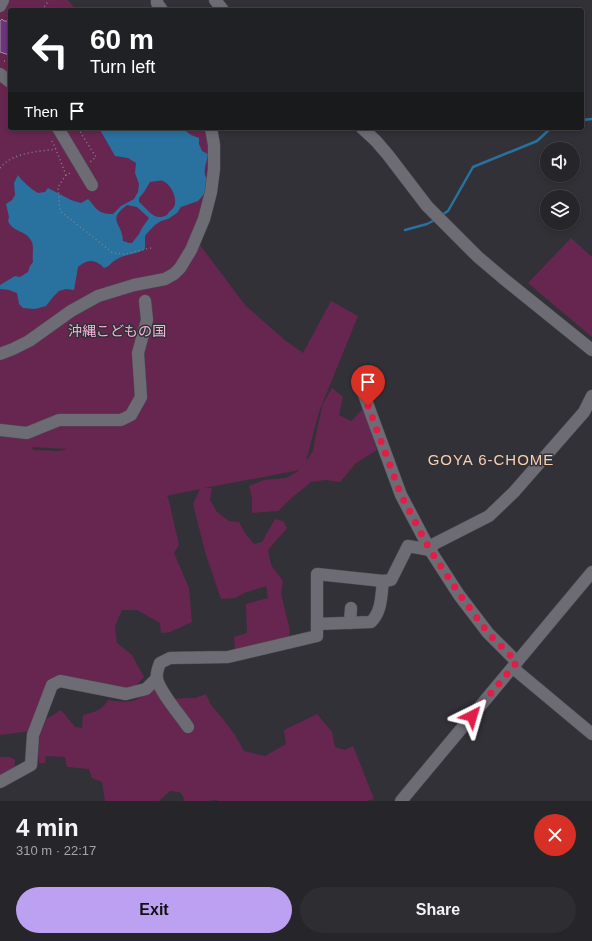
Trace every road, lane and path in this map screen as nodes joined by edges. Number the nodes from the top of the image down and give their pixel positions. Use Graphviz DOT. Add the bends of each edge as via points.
graph roads {
  1 [pos="3,0"];
  2 [pos="215,0"];
  3 [pos="0,6"];
  4 [pos="221,8"];
  5 [pos="4,61"];
  6 [pos="8,62"];
  7 [pos="0,74"];
  8 [pos="8,80"];
  9 [pos="59,130"];
  10 [pos="212,130"];
  11 [pos="364,130"];
  12 [pos="56,149"];
  13 [pos="0,168"];
  14 [pos="66,175"];
  15 [pos="92,185"];
  16 [pos="151,248"];
  17 [pos="145,301"];
  18 [pos="592,350"];
  19 [pos="0,354"];
  20 [pos="363,392"];
  21 [pos="592,396"];
  22 [pos="0,430"];
  23 [pos="430,550"];
  24 [pos="592,572"];
  25 [pos="383,581"];
  26 [pos="351,608"];
  27 [pos="350,623"];
  28 [pos="317,624"];
  29 [pos="515,665"];
  30 [pos="157,678"];
  31 [pos="188,727"];
  32 [pos="592,734"];
  33 [pos="0,782"];
  34 [pos="401,801"];
  1 -- 3 [label="street"];
  2 -- 4 [label="street"];
  5 -- 6 [label="path"];
  7 -- 8 [label="street"];
  9 -- 15 [label="street"];
  10 -- 19 [label="street" via="214,169 211,192 199,232 180,268 165,279 98,296 71,311 29,341"];
  11 -- 18 [label="street" via="380,146 427,206 478,258"];
  12 -- 13 [label="path" via="18,156"];
  14 -- 16 [label="path" via="58,188 60,210 113,253 125,254"];
  17 -- 22 [label="street" via="147,320 138,353 141,397 131,414 121,420 59,420 27,434"];
  20 -- 23 [label="street" via="401,495"];
  21 -- 23 [label="street" via="584,412 514,492 489,516 434,544"];
  23 -- 25 [label="street" via="408,546 391,580"];
  23 -- 29 [label="street" via="488,633"];
  24 -- 29 [label="street"];
  25 -- 27 [label="street" via="381,606 376,617 371,622"];
  25 -- 28 [label="street" via="317,574"];
  26 -- 27 [label="street"];
  27 -- 28 [label="street"];
  28 -- 30 [label="street" via="317,636 228,657 170,658 160,663"];
  29 -- 32 [label="street"];
  29 -- 34 [label="street"];
  30 -- 31 [label="street"];
  30 -- 33 [label="street" via="146,689 126,694 60,680 52,684 33,735 30,765"];
}
